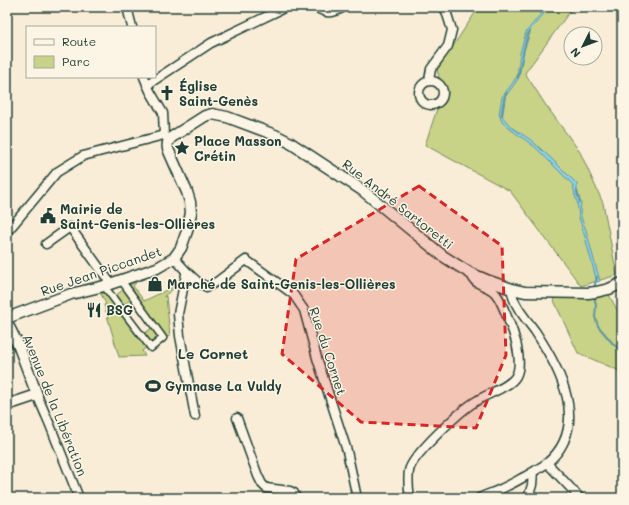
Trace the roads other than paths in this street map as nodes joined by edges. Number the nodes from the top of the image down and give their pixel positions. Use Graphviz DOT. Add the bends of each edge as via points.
graph roads {
  1 [pos="127,7"];
  2 [pos="286,7"];
  3 [pos="315,7"];
  4 [pos="344,7"];
  5 [pos="443,7"];
  6 [pos="132,26"];
  7 [pos="156,75"];
  8 [pos="429,80"];
  9 [pos="145,81"];
  10 [pos="166,138"];
  11 [pos="7,232"];
  12 [pos="46,244"];
  13 [pos="174,258"];
  14 [pos="186,271"];
  15 [pos="470,273"];
  16 [pos="112,283"];
  17 [pos="622,283"];
  18 [pos="512,289"];
  19 [pos="7,318"];
  20 [pos="7,323"];
  21 [pos="37,395"];
  22 [pos="7,405"];
  23 [pos="195,416"];
  24 [pos="237,418"];
  25 [pos="547,463"];
  26 [pos="533,472"];
  27 [pos="78,498"];
  28 [pos="296,498"];
  29 [pos="357,498"];
  30 [pos="410,498"];
  31 [pos="479,498"];
  32 [pos="528,498"];
  33 [pos="580,498"];
  1 -- 6 [label="street"];
  2 -- 7 [label="street" via="211,43"];
  3 -- 4 [label="street" via="329,13"];
  5 -- 8 [label="street" via="452,30 448,46 431,69"];
  9 -- 10 [label="street" via="163,113"];
  10 -- 11 [label="street" via="83,156 56,172"];
  10 -- 13 [label="street, Rue Jean Piccandet" via="168,149 187,192 191,213 181,248"];
  10 -- 15 [label="street, Rue André Sartoretti" via="212,114 275,135 362,190 443,256"];
  12 -- 16 [label="street" via="70,227"];
  13 -- 14 [label="street"];
  13 -- 16 [label="street, Rue Jean Piccandet" via="157,268"];
  14 -- 23 [label="street" via="178,314"];
  14 -- 29 [label="street, Rue du Cornet" via="207,287 246,260 293,294 304,310 347,451"];
  15 -- 18 [label="street, Rue André Sartoretti"];
  15 -- 30 [label="street" via="474,280 498,296 513,332 519,363 518,372 509,384 467,407 437,434 414,460 409,470"];
  16 -- 16 [label="street" via="151,348 163,338"];
  16 -- 19 [label="street, Rue Jean Piccandet" via="71,294"];
  17 -- 18 [label="street, Rue André Sartoretti" via="592,293 525,292"];
  18 -- 25 [label="street" via="513,300 554,363 569,404 567,435 559,450"];
  20 -- 21 [label="street, Avenue de la Libération"];
  21 -- 22 [label="street"];
  21 -- 27 [label="street, Avenue de la Libération"];
  24 -- 28 [label="street" via="262,484 266,488 290,491"];
  25 -- 26 [label="street"];
  25 -- 33 [label="street"];
  26 -- 31 [label="street"];
  26 -- 32 [label="street"];
}
